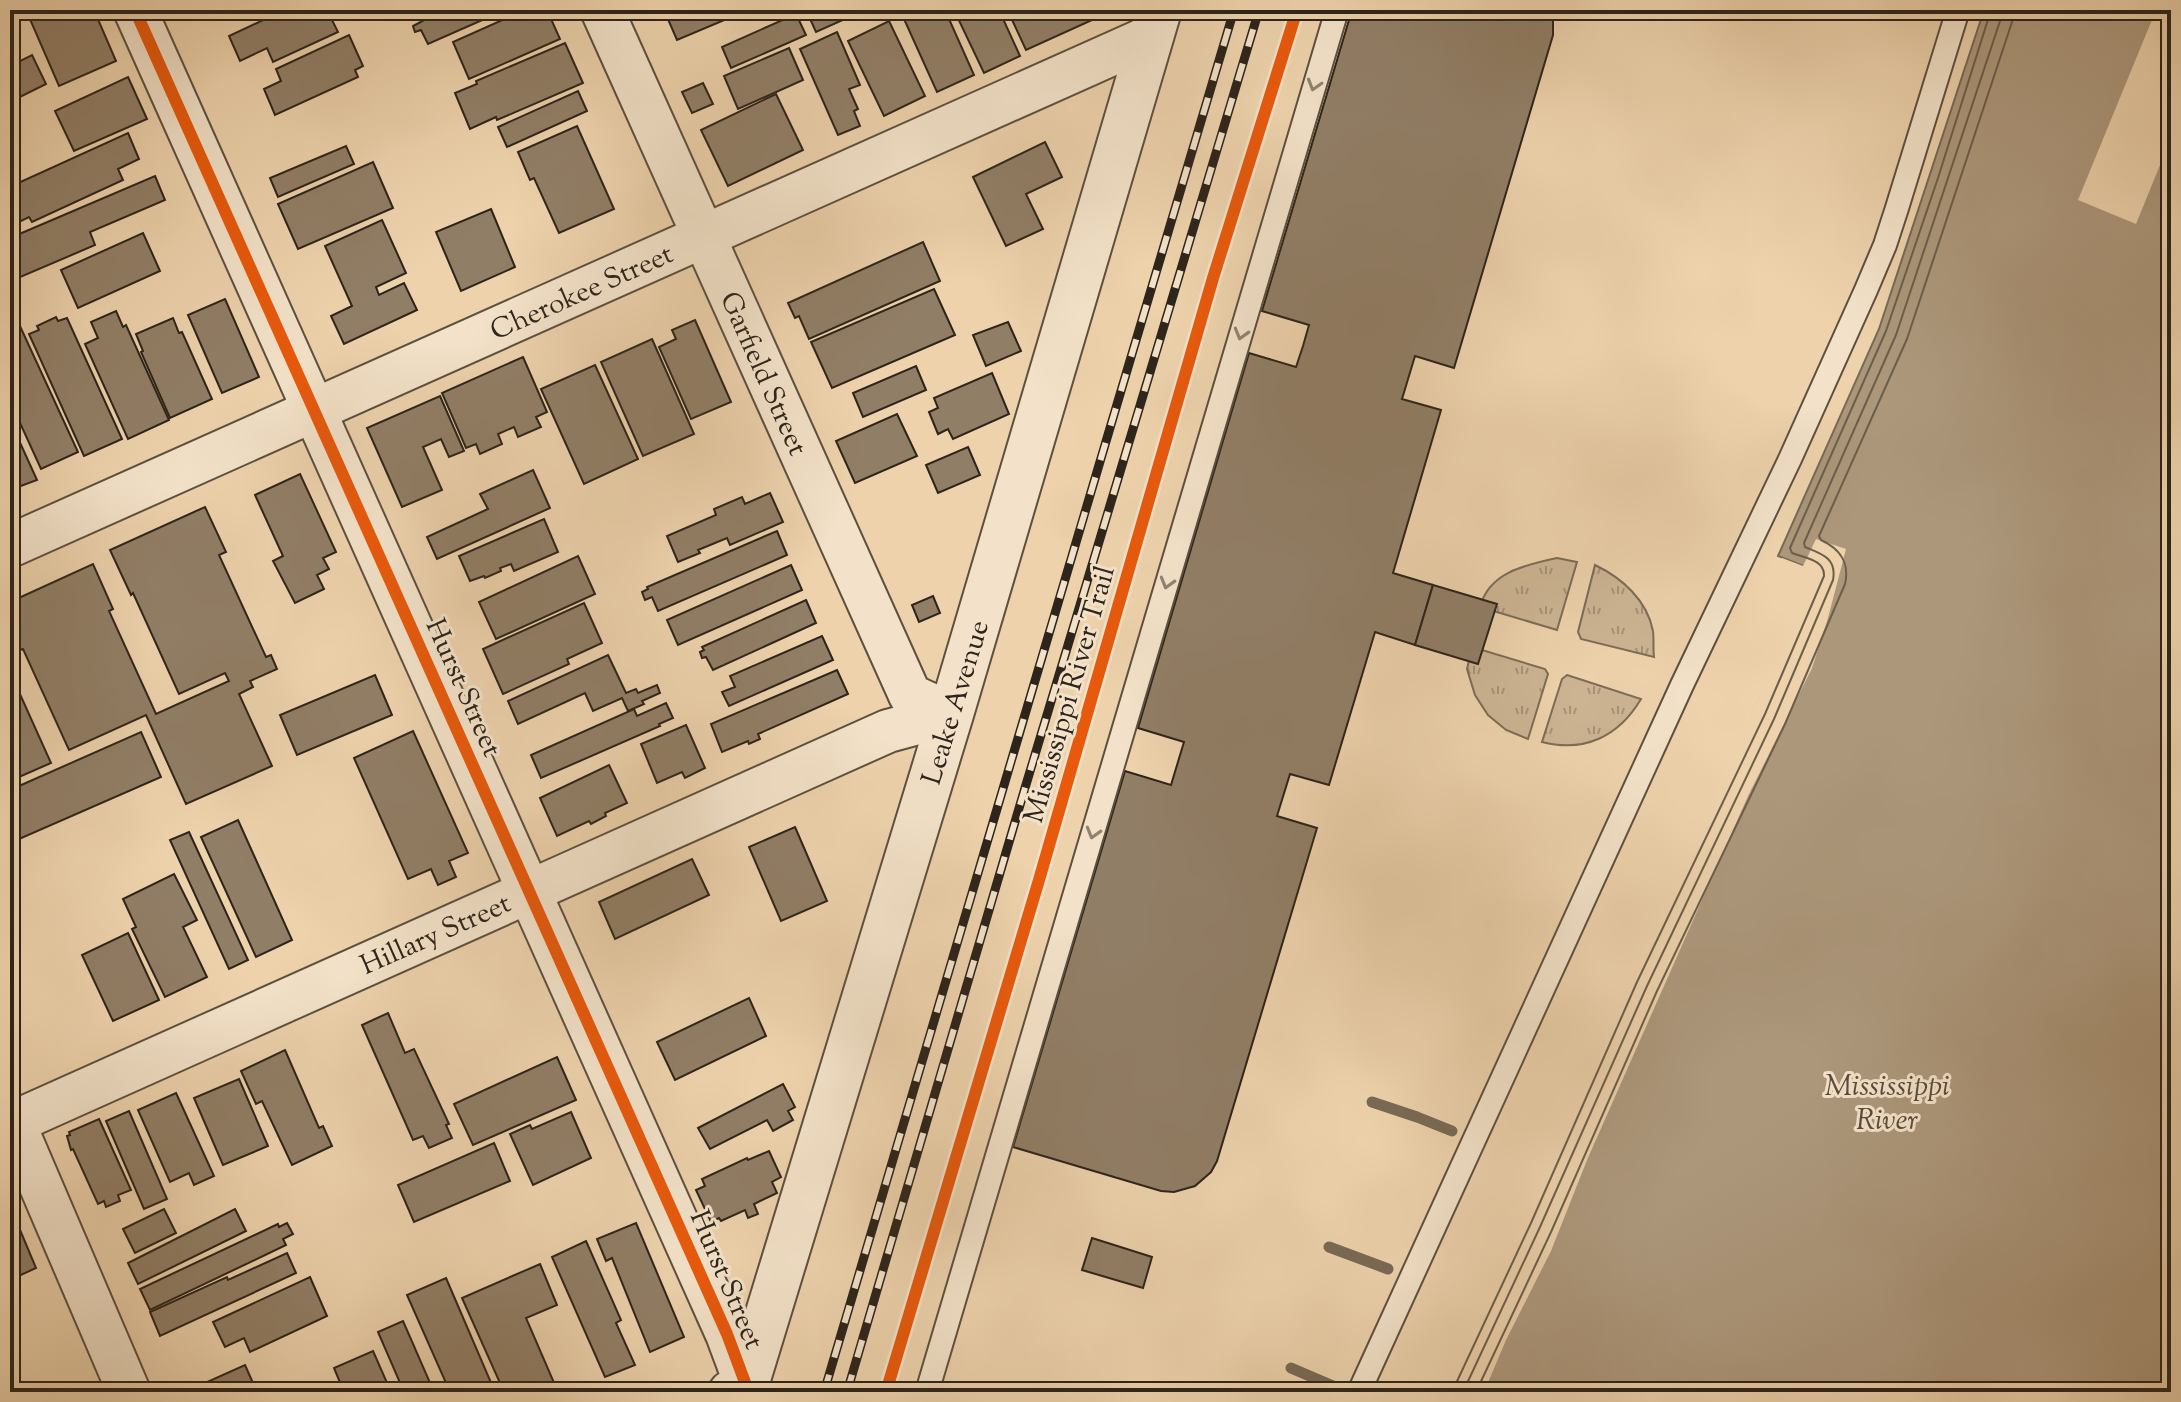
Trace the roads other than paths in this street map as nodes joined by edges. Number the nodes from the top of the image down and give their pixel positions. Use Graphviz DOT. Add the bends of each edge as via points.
graph roads {
  1 [pos="135,10"];
  2 [pos="602,10"];
  3 [pos="1337,10"];
  4 [pos="1958,10"];
  5 [pos="1156,23"];
  6 [pos="703,236"];
  7 [pos="315,410"];
  8 [pos="10,546"];
  9 [pos="951,714"];
  10 [pos="530,890"];
  11 [pos="11,1120"];
  12 [pos="740,1390"];
  13 [pos="129,1392"];
  14 [pos="927,1392"];
  15 [pos="1359,1392"];
  1 -- 7 [label="street, Hurst Street"];
  2 -- 6 [label="street, Garfield Street"];
  3 -- 14 [label="lane, one-way"];
  4 -- 15 [label="lane" via="1885,245 1866,290"];
  5 -- 6 [label="street, Cherokee Street"];
  5 -- 9 [label="street, Leake Avenue"];
  6 -- 7 [label="street, Cherokee Street"];
  6 -- 9 [label="street, Garfield Street" via="910,695"];
  7 -- 8 [label="street, Cherokee Street"];
  7 -- 10 [label="street, Hurst Street"];
  9 -- 10 [label="street, Hillary Street" via="888,731"];
  9 -- 12 [label="street, Leake Avenue"];
  10 -- 11 [label="street, Hillary Street"];
  10 -- 12 [label="street, Hurst Street" via="721,1319"];
  11 -- 13 [label="street"];
}
